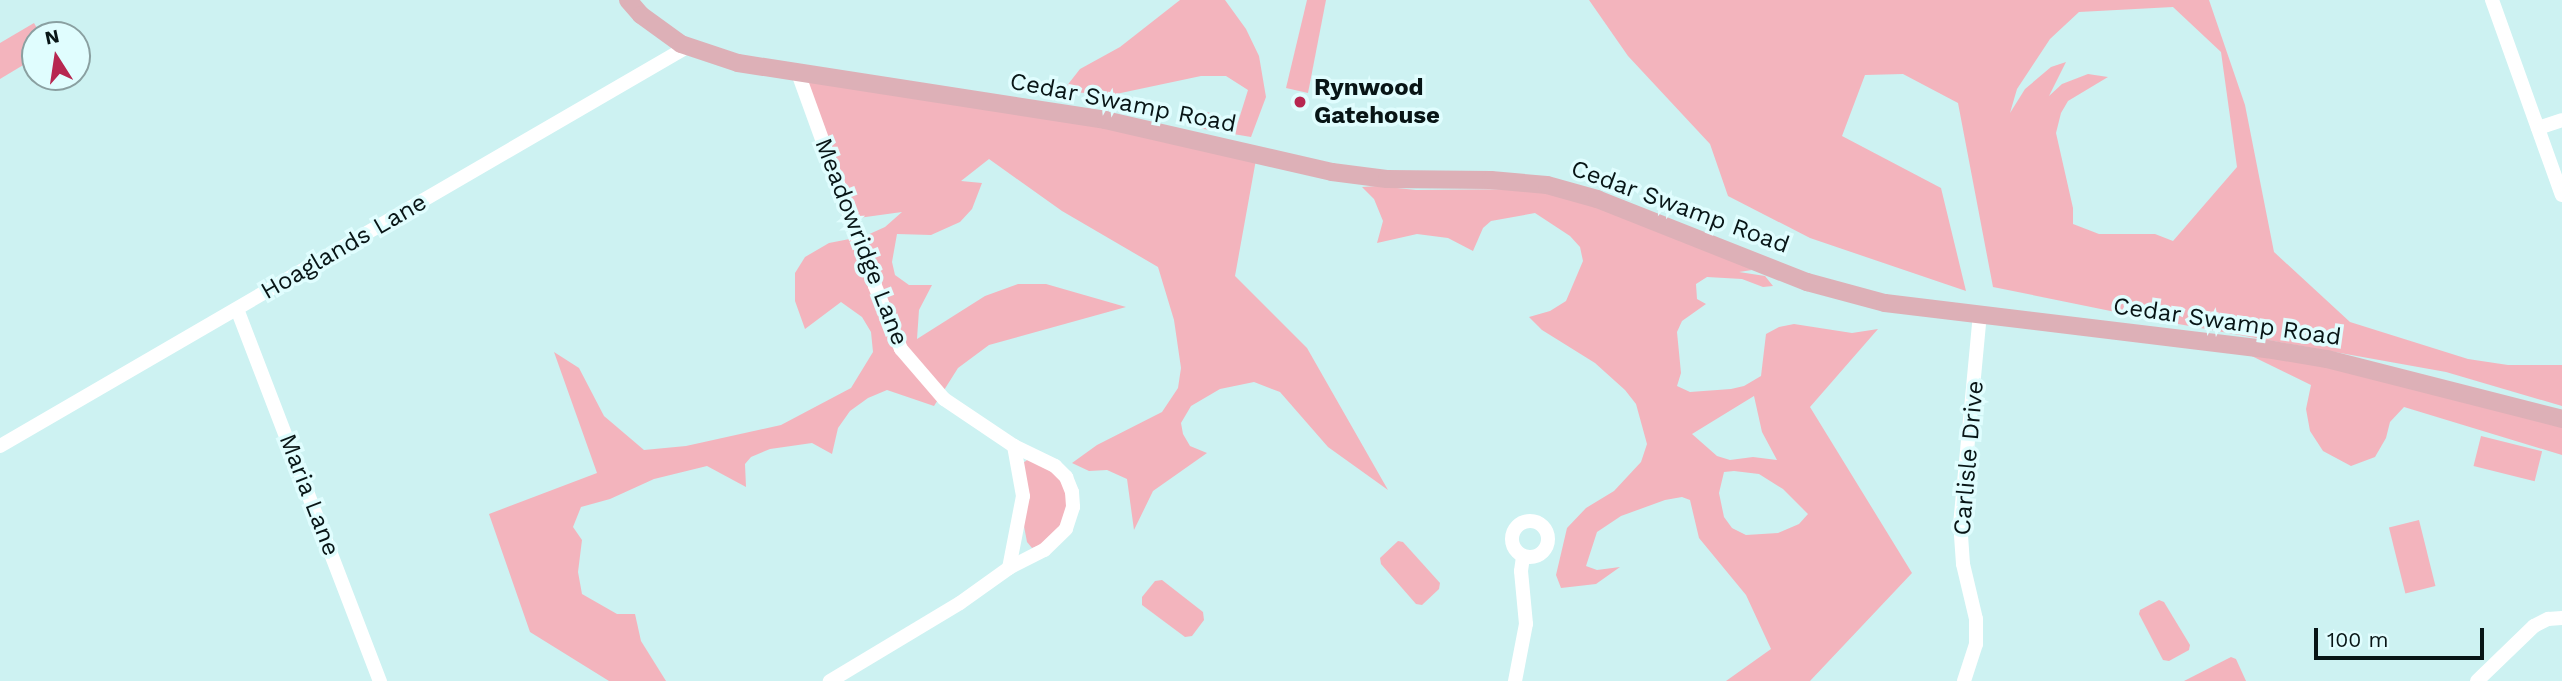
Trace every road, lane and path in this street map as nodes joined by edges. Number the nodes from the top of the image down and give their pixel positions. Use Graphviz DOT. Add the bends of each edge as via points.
graph roads {
  1 [pos="628,0"];
  2 [pos="2492,0"];
  3 [pos="687,47"];
  4 [pos="798,73"];
  5 [pos="2562,120"];
  6 [pos="2538,128"];
  7 [pos="2562,195"];
  8 [pos="237,309"];
  9 [pos="1980,315"];
  10 [pos="2562,419"];
  11 [pos="0,446"];
  12 [pos="1014,446"];
  13 [pos="1523,556"];
  14 [pos="1009,568"];
  15 [pos="2562,618"];
  16 [pos="380,681"];
  17 [pos="830,681"];
  18 [pos="1515,681"];
  19 [pos="1964,681"];
  20 [pos="2477,681"];
  1 -- 3 [label="main road, Cedar Swamp Road" via="641,15"];
  2 -- 6 [label="street"];
  3 -- 4 [label="main road, Cedar Swamp Road" via="738,63"];
  3 -- 8 [label="street, Hoaglands Lane"];
  4 -- 9 [label="main road, Cedar Swamp Road" via="1105,120 1332,172 1387,179 1547,185 1597,199 1834,291 1885,303"];
  4 -- 12 [label="street, Meadowridge Lane" via="901,349 944,399"];
  5 -- 6 [label="street"];
  6 -- 7 [label="street"];
  8 -- 11 [label="street, Hoaglands Lane"];
  8 -- 16 [label="street, Maria Lane"];
  9 -- 10 [label="main road, Cedar Swamp Road" via="2327,359"];
  9 -- 19 [label="street, Carlisle Drive" via="1960,525 1963,564 1976,619 1976,644"];
  12 -- 14 [label="street" via="1023,496"];
  12 -- 14 [label="street, Meadowridge Lane" via="1055,466 1066,477 1073,507 1058,540"];
  13 -- 18 [label="street" via="1526,624"];
  14 -- 17 [label="street, Meadowridge Lane"];
  15 -- 20 [label="street" via="2534,626"];
}
